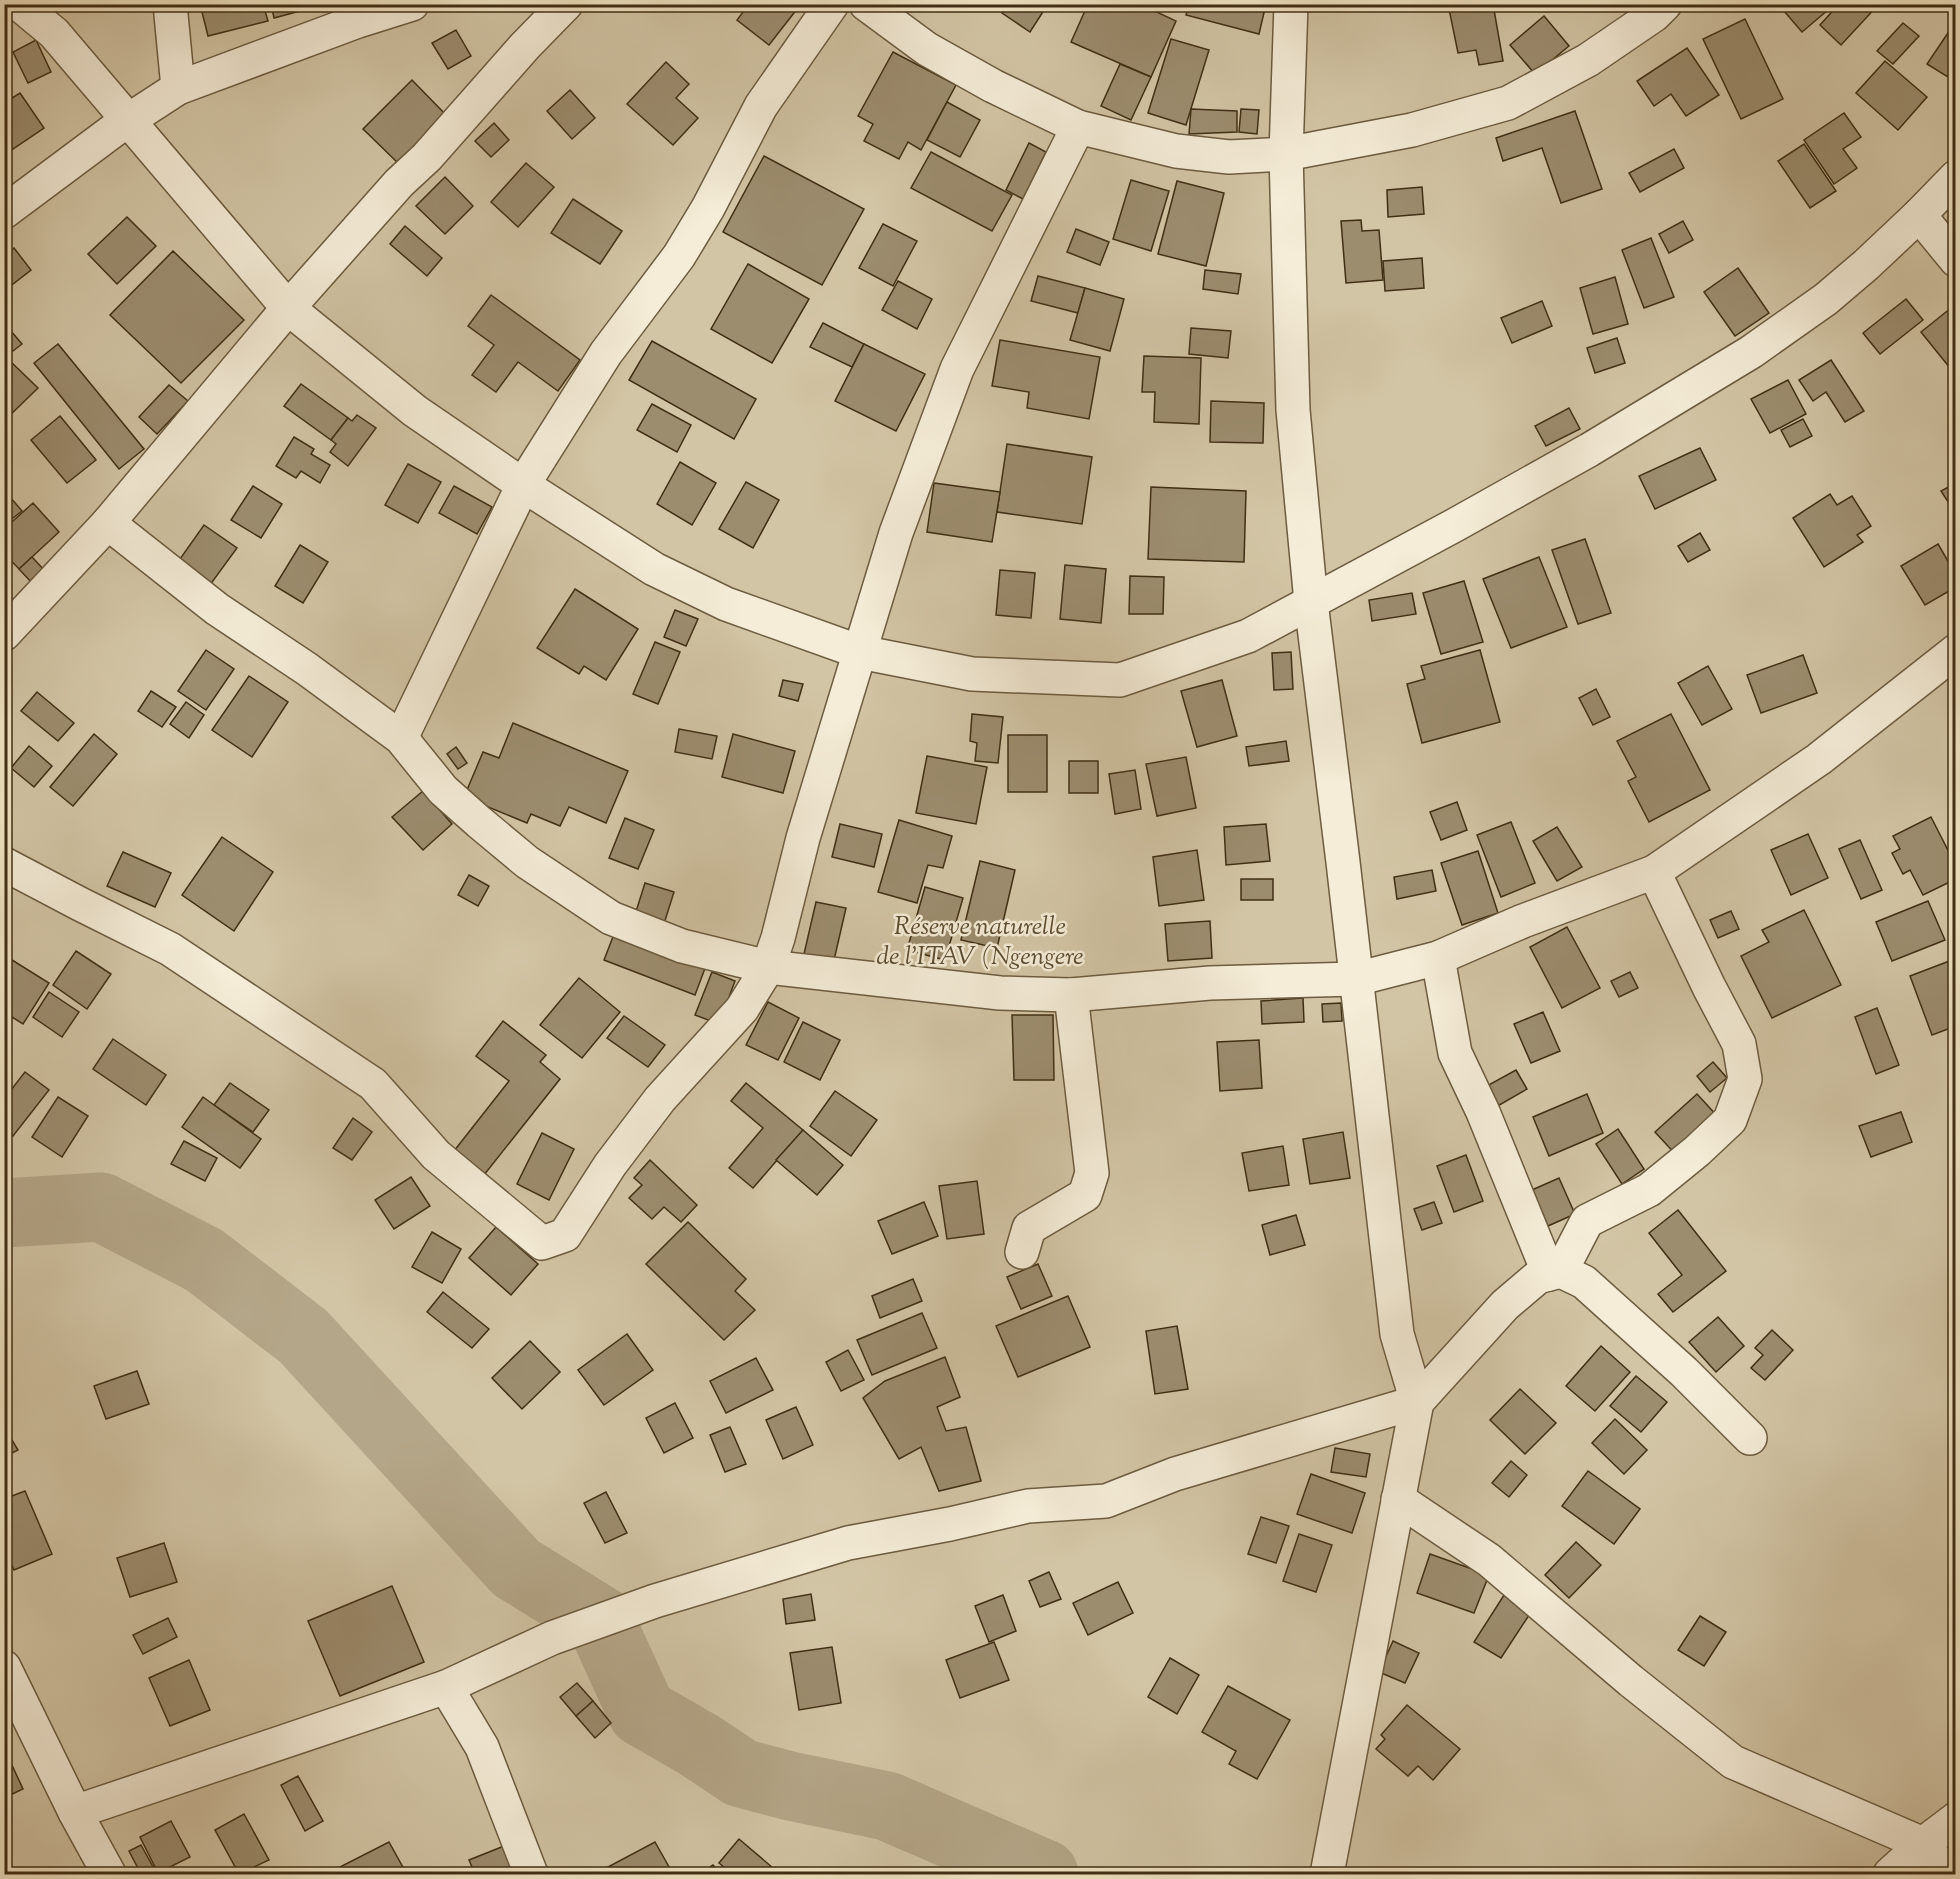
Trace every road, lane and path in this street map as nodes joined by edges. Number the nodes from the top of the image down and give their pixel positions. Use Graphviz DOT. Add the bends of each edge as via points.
graph roads {
  1 [pos="18,4"];
  2 [pos="170,4"];
  3 [pos="412,4"];
  4 [pos="566,4"];
  5 [pos="832,4"];
  6 [pos="866,4"];
  7 [pos="1291,4"];
  8 [pos="1665,4"];
  9 [pos="178,88"];
  10 [pos="127,120"];
  11 [pos="1078,127"];
  12 [pos="1286,154"];
  13 [pos="1956,177"];
  14 [pos="4,212"];
  15 [pos="1919,215"];
  16 [pos="1956,260"];
  17 [pos="288,308"];
  18 [pos="524,485"];
  19 [pos="108,523"];
  20 [pos="1311,602"];
  21 [pos="4,634"];
  22 [pos="1956,651"];
  23 [pos="860,652"];
  24 [pos="401,738"];
  25 [pos="4,864"];
  26 [pos="1654,872"];
  27 [pos="1438,958"];
  28 [pos="768,967"];
  29 [pos="1356,979"];
  30 [pos="1071,995"];
  31 [pos="1022,1251"];
  32 [pos="1555,1273"];
  33 [pos="1417,1402"];
  34 [pos="1750,1438"];
  35 [pos="1398,1499"];
  36 [pos="4,1667"];
  37 [pos="446,1687"];
  38 [pos="75,1812"];
  39 [pos="1956,1819"];
  40 [pos="1923,1844"];
  41 [pos="109,1875"];
  42 [pos="531,1875"];
  43 [pos="1327,1875"];
  44 [pos="1890,1875"];
  45 [pos="1947,1875"];
  1 -- 10 [label="street" via="54,33"];
  2 -- 9 [label="street"];
  3 -- 9 [label="street"];
  4 -- 17 [label="street"];
  5 -- 18 [label="street" via="760,106 679,256 606,353"];
  6 -- 11 [label="street" via="927,49"];
  7 -- 12 [label="street"];
  8 -- 12 [label="street" via="1588,60 1508,103 1412,130"];
  9 -- 10 [label="street"];
  10 -- 14 [label="street"];
  10 -- 17 [label="street"];
  11 -- 12 [label="street" via="1176,151 1229,157"];
  11 -- 23 [label="street" via="957,369 896,533"];
  12 -- 20 [label="street" via="1293,410"];
  13 -- 15 [label="street"];
  15 -- 16 [label="street"];
  15 -- 20 [label="street" via="1826,299 1752,352 1589,450"];
  17 -- 18 [label="street" via="415,411"];
  17 -- 19 [label="street"];
  18 -- 23 [label="street" via="664,574 726,604"];
  18 -- 24 [label="street"];
  19 -- 21 [label="street"];
  19 -- 24 [label="street" via="217,609"];
  20 -- 23 [label="street" via="1248,636 1120,680 972,674"];
  20 -- 29 [label="street"];
  22 -- 26 [label="street" via="1819,759"];
  23 -- 28 [label="street" via="802,838"];
  24 -- 28 [label="street" via="443,789 479,822 527,862 611,918 682,946"];
  25 -- 28 [label="street" via="170,949 373,1084 436,1155 542,1243 565,1236 610,1165 660,1100 742,1009"];
  26 -- 27 [label="street"];
  26 -- 32 [label="street" via="1738,1044 1745,1079 1730,1120 1649,1190 1587,1221"];
  27 -- 29 [label="street"];
  27 -- 32 [label="street" via="1455,1053"];
  28 -- 30 [label="street" via="1000,993"];
  29 -- 30 [label="street" via="1210,983"];
  29 -- 33 [label="street" via="1398,1334"];
  30 -- 31 [label="street" via="1092,1173 1085,1195 1029,1228"];
  32 -- 33 [label="street" via="1538,1277 1505,1305"];
  32 -- 34 [label="street" via="1584,1282 1684,1371"];
  33 -- 35 [label="street"];
  33 -- 37 [label="street" via="1175,1474 1106,1501 1028,1506 848,1543 655,1601 552,1638"];
  35 -- 40 [label="street" via="1489,1560 1631,1682 1733,1762"];
  35 -- 43 [label="street"];
  36 -- 38 [label="street"];
  37 -- 38 [label="street"];
  37 -- 42 [label="street" via="482,1747"];
  38 -- 41 [label="street"];
  39 -- 40 [label="street"];
  40 -- 44 [label="street"];
  40 -- 45 [label="street"];
}
